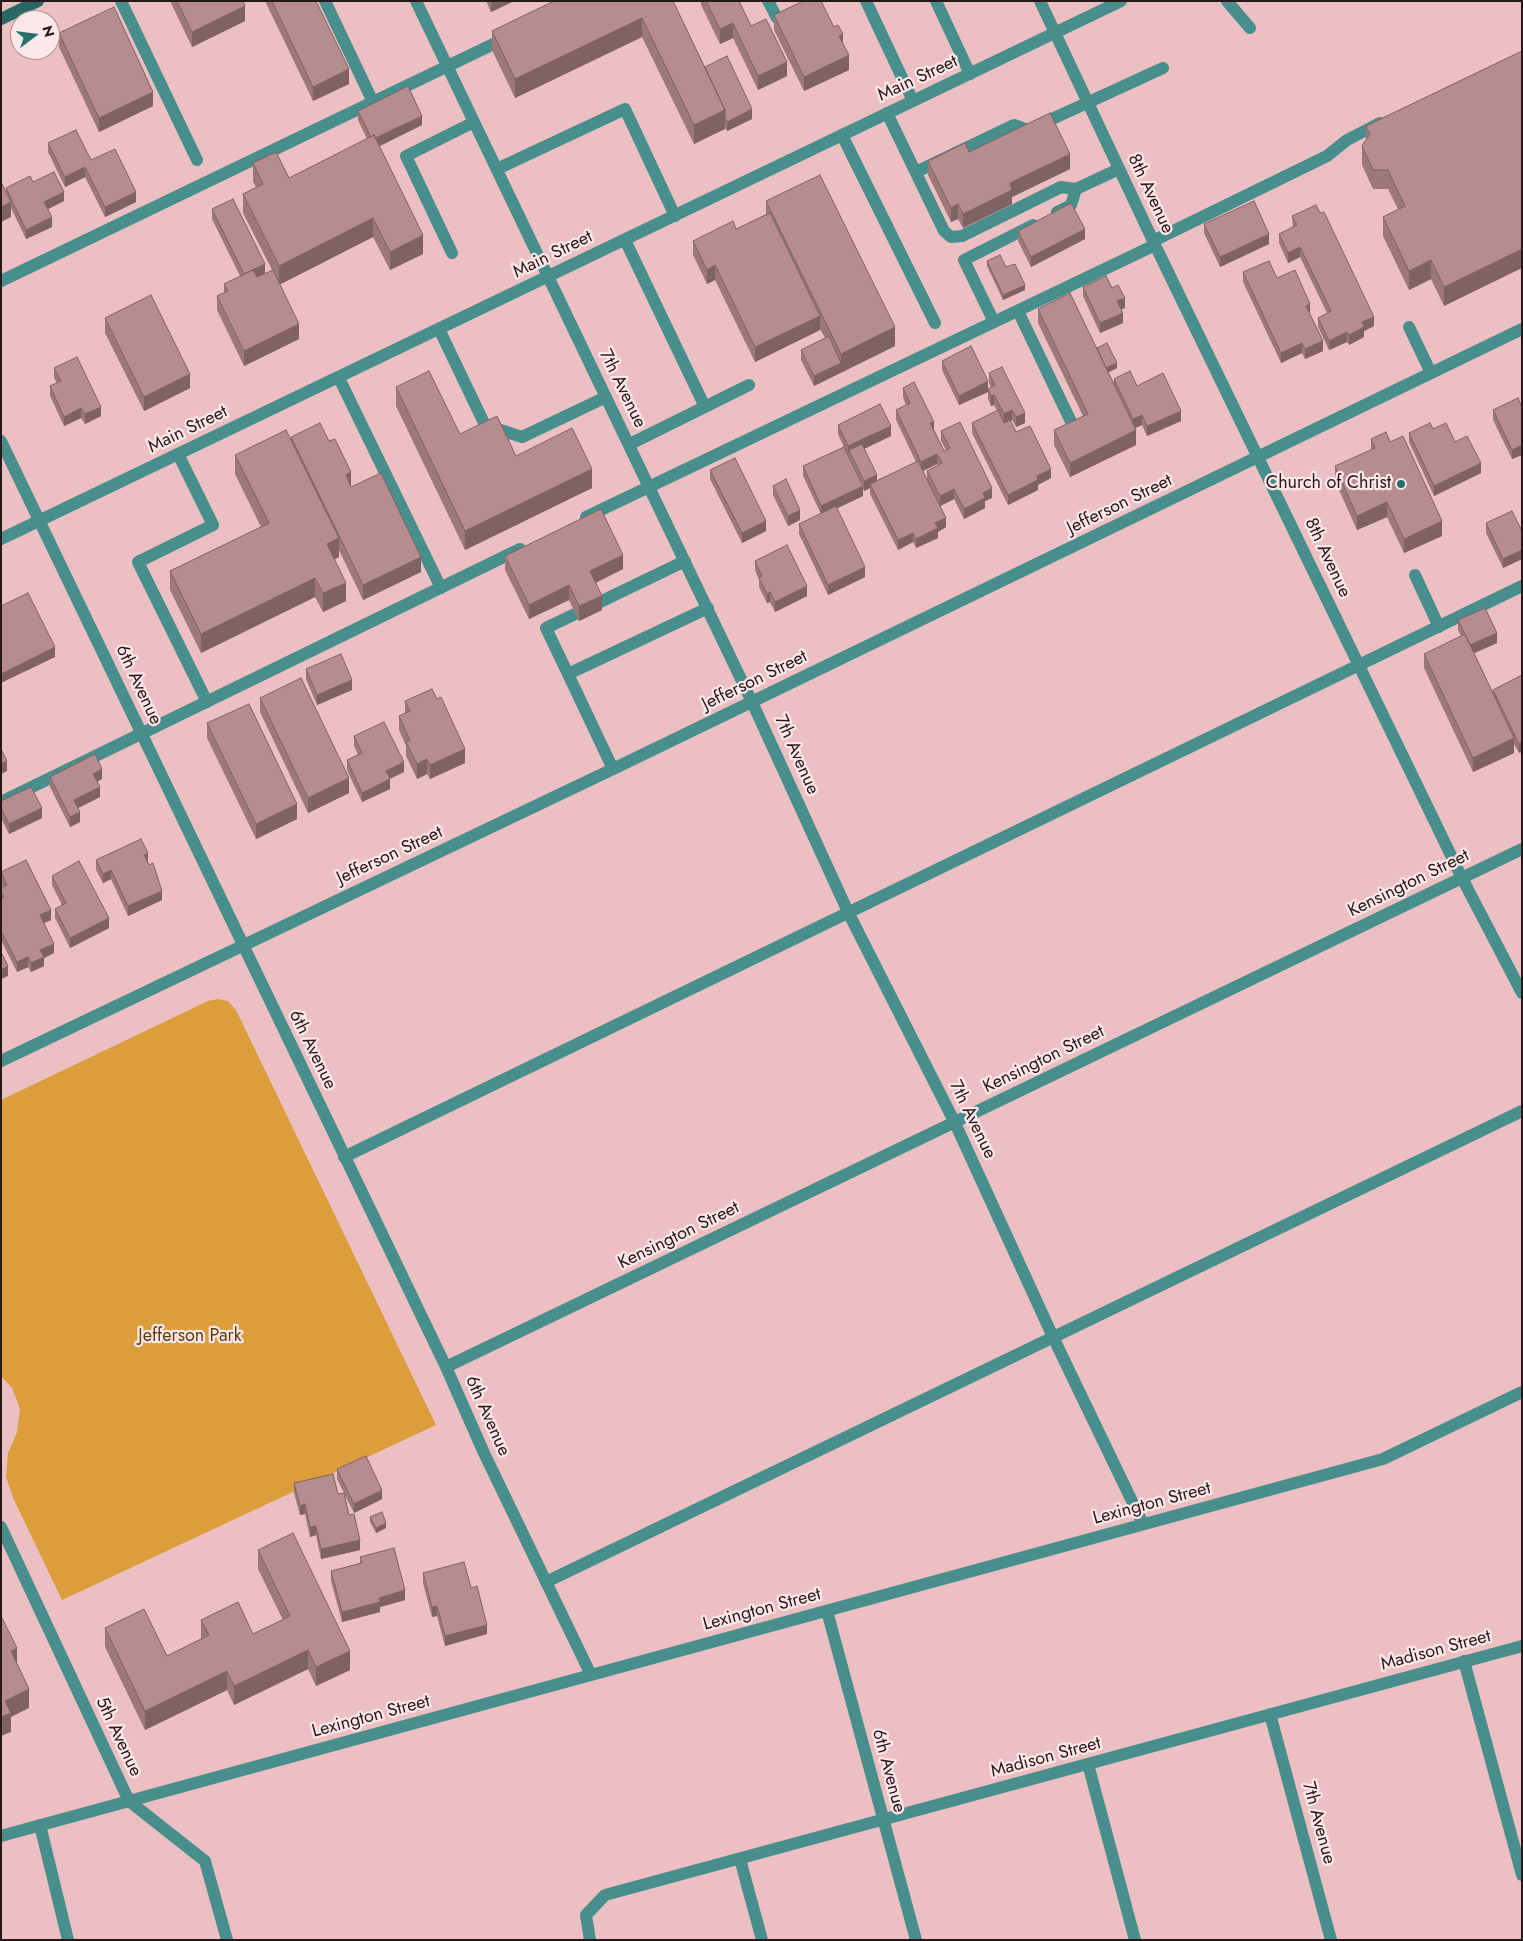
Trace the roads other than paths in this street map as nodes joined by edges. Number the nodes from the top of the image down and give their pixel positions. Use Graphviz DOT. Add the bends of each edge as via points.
graph roads {
  1 [pos="38,1"];
  2 [pos="121,1"];
  3 [pos="325,1"];
  4 [pos="416,1"];
  5 [pos="768,1"];
  6 [pos="866,1"];
  7 [pos="936,1"];
  8 [pos="1040,1"];
  9 [pos="1120,1"];
  10 [pos="1227,1"];
  11 [pos="777,18"];
  12 [pos="1,19"];
  13 [pos="1250,28"];
  14 [pos="520,32"];
  15 [pos="1055,33"];
  16 [pos="448,67"];
  17 [pos="1163,68"];
  18 [pos="970,74"];
  19 [pos="913,101"];
  20 [pos="374,102"];
  21 [pos="1088,102"];
  22 [pos="887,113"];
  23 [pos="1394,116"];
  24 [pos="474,122"];
  25 [pos="842,135"];
  26 [pos="197,160"];
  27 [pos="498,169"];
  28 [pos="1119,169"];
  29 [pos="916,172"];
  30 [pos="1076,189"];
  31 [pos="675,216"];
  32 [pos="625,240"];
  33 [pos="1154,243"];
  34 [pos="452,253"];
  35 [pos="548,277"];
  36 [pos="1,281"];
  37 [pos="1018,311"];
  38 [pos="994,322"];
  39 [pos="935,323"];
  40 [pos="1409,327"];
  41 [pos="439,329"];
  42 [pos="1522,329"];
  43 [pos="1431,373"];
  44 [pos="338,378"];
  45 [pos="749,385"];
  46 [pos="606,397"];
  47 [pos="705,406"];
  48 [pos="1074,428"];
  49 [pos="1,441"];
  50 [pos="630,444"];
  51 [pos="178,454"];
  52 [pos="1260,457"];
  53 [pos="650,486"];
  54 [pos="40,521"];
  55 [pos="571,524"];
  56 [pos="1,539"];
  57 [pos="528,546"];
  58 [pos="685,561"];
  59 [pos="1415,575"];
  60 [pos="1522,586"];
  61 [pos="441,588"];
  62 [pos="708,608"];
  63 [pos="1439,627"];
  64 [pos="1359,666"];
  65 [pos="568,674"];
  66 [pos="207,702"];
  67 [pos="752,702"];
  68 [pos="141,732"];
  69 [pos="613,769"];
  70 [pos="1,802"];
  71 [pos="1522,849"];
  72 [pos="1462,878"];
  73 [pos="849,914"];
  74 [pos="243,945"];
  75 [pos="1522,994"];
  76 [pos="1,1061"];
  77 [pos="1522,1111"];
  78 [pos="955,1123"];
  79 [pos="344,1157"];
  80 [pos="1053,1337"];
  81 [pos="446,1367"];
  82 [pos="1522,1392"];
  83 [pos="1143,1524"];
  84 [pos="1,1526"];
  85 [pos="546,1582"];
  86 [pos="827,1611"];
  87 [pos="1522,1646"];
  88 [pos="1464,1662"];
  89 [pos="591,1675"];
  90 [pos="1270,1714"];
  91 [pos="1088,1764"];
  92 [pos="129,1801"];
  93 [pos="883,1820"];
  94 [pos="40,1825"];
  95 [pos="1,1836"];
  96 [pos="740,1859"];
  97 [pos="1522,1875"];
  98 [pos="68,1940"];
  99 [pos="227,1940"];
  100 [pos="590,1940"];
  101 [pos="762,1940"];
  102 [pos="916,1940"];
  103 [pos="1135,1940"];
  104 [pos="1331,1940"];
  1 -- 12 [label="main road"];
  2 -- 26 [label="street"];
  3 -- 20 [label="street"];
  4 -- 16 [label="street, 7th Avenue"];
  5 -- 11 [label="street"];
  6 -- 19 [label="street"];
  7 -- 18 [label="street"];
  8 -- 15 [label="street, 8th Avenue"];
  9 -- 15 [label="street, Main Street"];
  10 -- 13 [label="street"];
  14 -- 16 [label="street"];
  15 -- 18 [label="street, Main Street"];
  15 -- 21 [label="street, 8th Avenue"];
  16 -- 20 [label="street"];
  16 -- 24 [label="street, 7th Avenue"];
  17 -- 21 [label="street"];
  18 -- 19 [label="street, Main Street"];
  19 -- 22 [label="street, Main Street"];
  20 -- 36 [label="street"];
  21 -- 28 [label="street, 8th Avenue"];
  21 -- 29 [label="street" via="1028,130 1014,125"];
  22 -- 25 [label="street, Main Street"];
  22 -- 29 [label="street"];
  23 -- 33 [label="street" via="1347,140 1326,156"];
  24 -- 27 [label="street, 7th Avenue"];
  24 -- 34 [label="street" via="406,156"];
  25 -- 31 [label="street, Main Street"];
  25 -- 39 [label="street"];
  27 -- 31 [label="street" via="625,109"];
  27 -- 35 [label="street, 7th Avenue"];
  28 -- 30 [label="street"];
  28 -- 33 [label="street, 8th Avenue"];
  29 -- 30 [label="street" via="944,231 955,237 1061,187"];
  30 -- 38 [label="street" via="1070,205 964,260"];
  31 -- 32 [label="street, Main Street"];
  32 -- 35 [label="street, Main Street"];
  32 -- 47 [label="street"];
  33 -- 37 [label="street"];
  33 -- 52 [label="street, 8th Avenue"];
  35 -- 41 [label="street, Main Street"];
  35 -- 46 [label="street, 7th Avenue"];
  37 -- 38 [label="street"];
  37 -- 48 [label="street"];
  38 -- 53 [label="street"];
  40 -- 43 [label="street"];
  41 -- 44 [label="street, Main Street"];
  41 -- 46 [label="street" via="485,426 522,437"];
  42 -- 43 [label="street, Jefferson Street"];
  43 -- 52 [label="street, Jefferson Street"];
  44 -- 51 [label="street, Main Street"];
  44 -- 61 [label="street"];
  45 -- 47 [label="street"];
  46 -- 50 [label="street, 7th Avenue"];
  47 -- 50 [label="street"];
  49 -- 54 [label="street, 6th Avenue"];
  50 -- 53 [label="street, 7th Avenue"];
  51 -- 54 [label="street, Main Street"];
  51 -- 66 [label="street" via="213,525 138,562"];
  52 -- 64 [label="street, 8th Avenue"];
  52 -- 67 [label="street, Jefferson Street"];
  53 -- 55 [label="street"];
  53 -- 58 [label="street, 7th Avenue"];
  54 -- 56 [label="street, Main Street"];
  54 -- 68 [label="street, 6th Avenue"];
  57 -- 61 [label="street"];
  58 -- 62 [label="street, 7th Avenue"];
  58 -- 65 [label="street" via="546,628"];
  59 -- 63 [label="street"];
  60 -- 63 [label="street"];
  61 -- 66 [label="street"];
  62 -- 65 [label="street"];
  62 -- 67 [label="street, 7th Avenue"];
  63 -- 64 [label="street"];
  64 -- 72 [label="street, 8th Avenue"];
  64 -- 73 [label="street"];
  65 -- 69 [label="street"];
  66 -- 68 [label="street"];
  67 -- 69 [label="street, Jefferson Street"];
  67 -- 73 [label="street, 7th Avenue"];
  68 -- 70 [label="street"];
  68 -- 74 [label="street, 6th Avenue"];
  69 -- 74 [label="street, Jefferson Street"];
  71 -- 72 [label="street, Kensington Street"];
  72 -- 75 [label="street, 8th Avenue"];
  72 -- 78 [label="street, Kensington Street"];
  73 -- 78 [label="street, 7th Avenue"];
  73 -- 79 [label="street"];
  74 -- 76 [label="street, Jefferson Street"];
  74 -- 79 [label="street, 6th Avenue"];
  77 -- 80 [label="street"];
  78 -- 80 [label="street, 7th Avenue"];
  78 -- 81 [label="street, Kensington Street"];
  79 -- 81 [label="street, 6th Avenue"];
  80 -- 83 [label="street, 7th Avenue"];
  80 -- 85 [label="street"];
  81 -- 85 [label="street, 6th Avenue"];
  82 -- 83 [label="street, Lexington Street" via="1383,1459"];
  83 -- 86 [label="street, Lexington Street"];
  84 -- 92 [label="street, 5th Avenue"];
  85 -- 89 [label="street, 6th Avenue"];
  86 -- 89 [label="street, Lexington Street"];
  86 -- 93 [label="street, 6th Avenue"];
  87 -- 88 [label="street, Madison Street"];
  88 -- 90 [label="street, Madison Street"];
  88 -- 97 [label="street"];
  89 -- 92 [label="street, Lexington Street"];
  90 -- 91 [label="street, Madison Street"];
  90 -- 104 [label="street, 7th Avenue"];
  91 -- 93 [label="street, Madison Street"];
  91 -- 103 [label="street"];
  92 -- 94 [label="street, Lexington Street"];
  92 -- 99 [label="street, 5th Avenue" via="205,1861"];
  93 -- 96 [label="street, Madison Street"];
  93 -- 102 [label="street, 6th Avenue"];
  94 -- 95 [label="street, Lexington Street"];
  94 -- 98 [label="street"];
  96 -- 100 [label="street, Madison Street" via="605,1895 586,1915"];
  96 -- 101 [label="street"];
}
